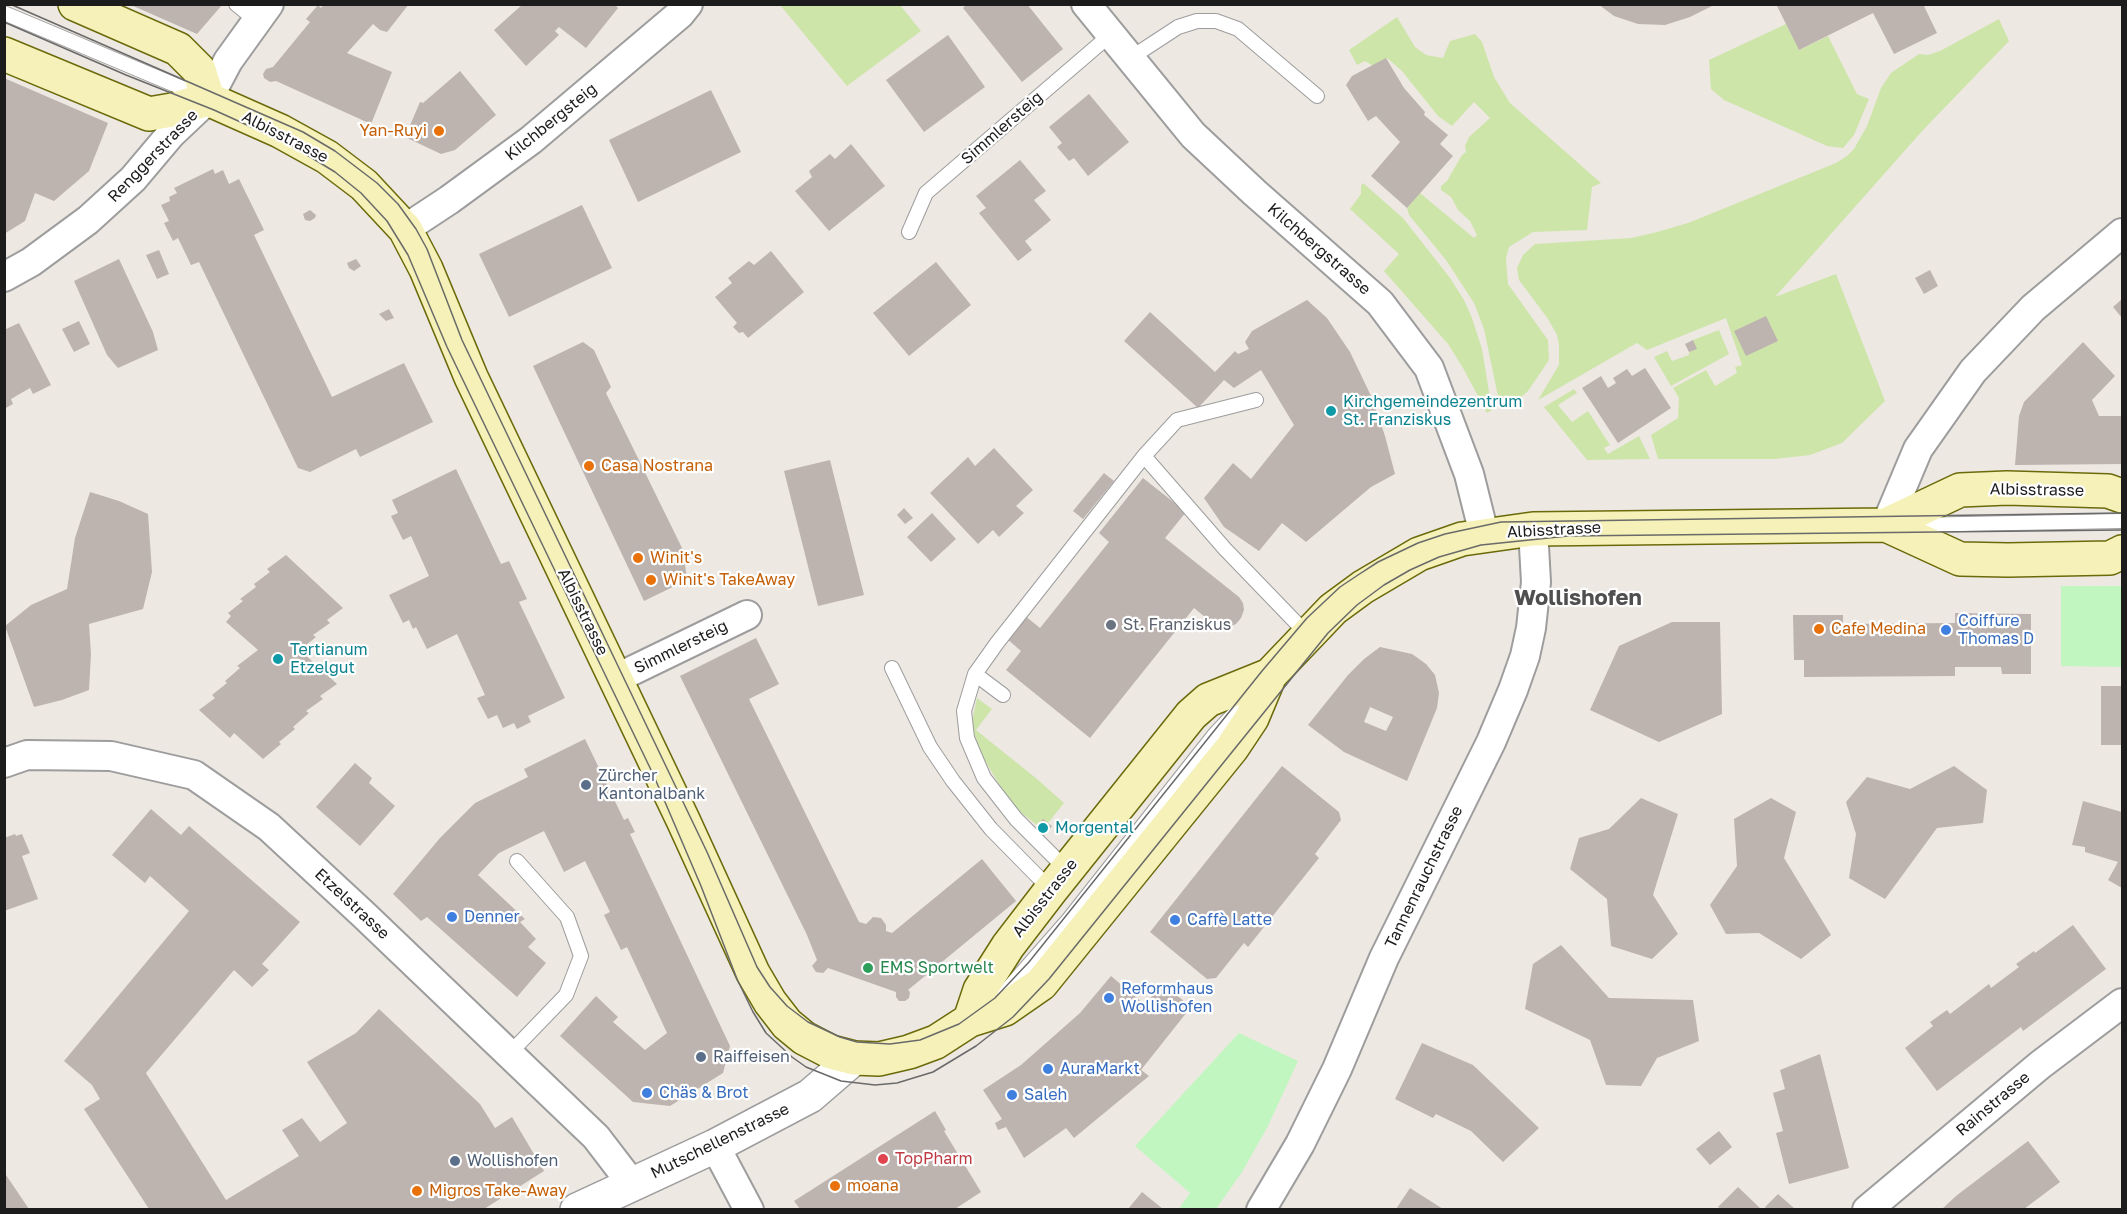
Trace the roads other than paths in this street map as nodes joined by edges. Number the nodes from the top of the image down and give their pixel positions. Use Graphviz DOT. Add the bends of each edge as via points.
graph roads {
  1 [pos="75,4"];
  2 [pos="688,4"];
  3 [pos="1086,4"];
  4 [pos="254,10"];
  5 [pos="4,13"];
  6 [pos="1110,35"];
  7 [pos="4,54"];
  8 [pos="1130,58"];
  9 [pos="1317,96"];
  10 [pos="208,99"];
  11 [pos="405,229"];
  12 [pos="909,232"];
  13 [pos="2122,233"];
  14 [pos="4,277"];
  15 [pos="1256,400"];
  16 [pos="1144,456"];
  17 [pos="2122,496"];
  18 [pos="2122,521"];
  19 [pos="1886,525"];
  20 [pos="1533,529"];
  21 [pos="1484,534"];
  22 [pos="2122,552"];
  23 [pos="747,615"];
  24 [pos="1308,634"];
  25 [pos="892,668"];
  26 [pos="975,674"];
  27 [pos="1270,675"];
  28 [pos="615,679"];
  29 [pos="1003,695"];
  30 [pos="16,759"];
  31 [pos="517,861"];
  32 [pos="1053,874"];
  33 [pos="2122,1003"];
  34 [pos="970,1020"];
  35 [pos="509,1054"];
  36 [pos="854,1058"];
  37 [pos="715,1146"];
  38 [pos="632,1184"];
  39 [pos="577,1209"];
  40 [pos="750,1209"];
  41 [pos="1261,1209"];
  42 [pos="1867,1209"];
  1 -- 10 [label="main road" via="178,49 199,70"];
  2 -- 11 [label="street, Kilchbergsteig" via="531,140"];
  3 -- 6 [label="street, Kilchbergstrasse"];
  4 -- 10 [label="street, Renggerstrasse"];
  5 -- 10 [label="lane"];
  6 -- 8 [label="street, Kilchbergstrasse"];
  6 -- 12 [label="lane, Simmlersteig" via="926,193"];
  7 -- 10 [label="main road" via="150,114"];
  8 -- 9 [label="lane" via="1178,27 1216,21 1238,29"];
  8 -- 21 [label="street, Kilchbergstrasse" via="1193,135 1380,303 1430,369 1469,474"];
  10 -- 11 [label="main road, Albisstrasse" via="327,157 364,185"];
  10 -- 14 [label="street, Renggerstrasse" via="171,134 133,179 88,220"];
  11 -- 28 [label="main road, Albisstrasse"];
  13 -- 19 [label="street" via="2033,308 1973,371 1918,449"];
  15 -- 16 [label="lane" via="1177,420"];
  16 -- 24 [label="lane" via="1225,549"];
  16 -- 26 [label="lane"];
  17 -- 19 [label="main road, Albisstrasse" via="2108,491 1960,490"];
  18 -- 19 [label="lane, Albisstrasse"];
  19 -- 20 [label="main road, Albisstrasse"];
  19 -- 22 [label="main road, Albisstrasse" via="1960,559 2110,558"];
  20 -- 21 [label="main road, Albisstrasse"];
  20 -- 41 [label="street, Tannenrauchstrasse" via="1536,582 1531,628 1513,690 1384,958 1337,1069 1300,1144"];
  21 -- 24 [label="main road, Albisstrasse" via="1419,554 1392,568 1334,609"];
  23 -- 28 [label="street, Simmlersteig"];
  24 -- 27 [label="main road, Albisstrasse"];
  25 -- 32 [label="lane" via="930,747 953,781 991,829"];
  26 -- 29 [label="lane"];
  26 -- 32 [label="lane" via="964,711 967,738 984,778"];
  27 -- 32 [label="main road, Albisstrasse" via="1208,700 1191,715"];
  27 -- 34 [label="main road, Albisstrasse" via="1252,718 1232,748 1041,984 1005,1009"];
  28 -- 36 [label="main road, Albisstrasse" via="733,932 770,1002 804,1038"];
  30 -- 35 [label="street, Etzelstrasse" via="111,756 194,775 269,827"];
  31 -- 35 [label="lane" via="567,917 581,956 566,995"];
  32 -- 34 [label="main road, Albisstrasse" via="980,990"];
  33 -- 42 [label="street, Rainstrasse" via="2040,1065"];
  34 -- 36 [label="main road, Albisstrasse" via="936,1042 909,1052 879,1059"];
  35 -- 38 [label="street, Etzelstrasse" via="596,1137"];
  36 -- 37 [label="street, Mutschellenstrasse" via="817,1093"];
  37 -- 38 [label="street, Mutschellenstrasse"];
  37 -- 40 [label="street"];
  38 -- 39 [label="street, Mutschellenstrasse"];
}
